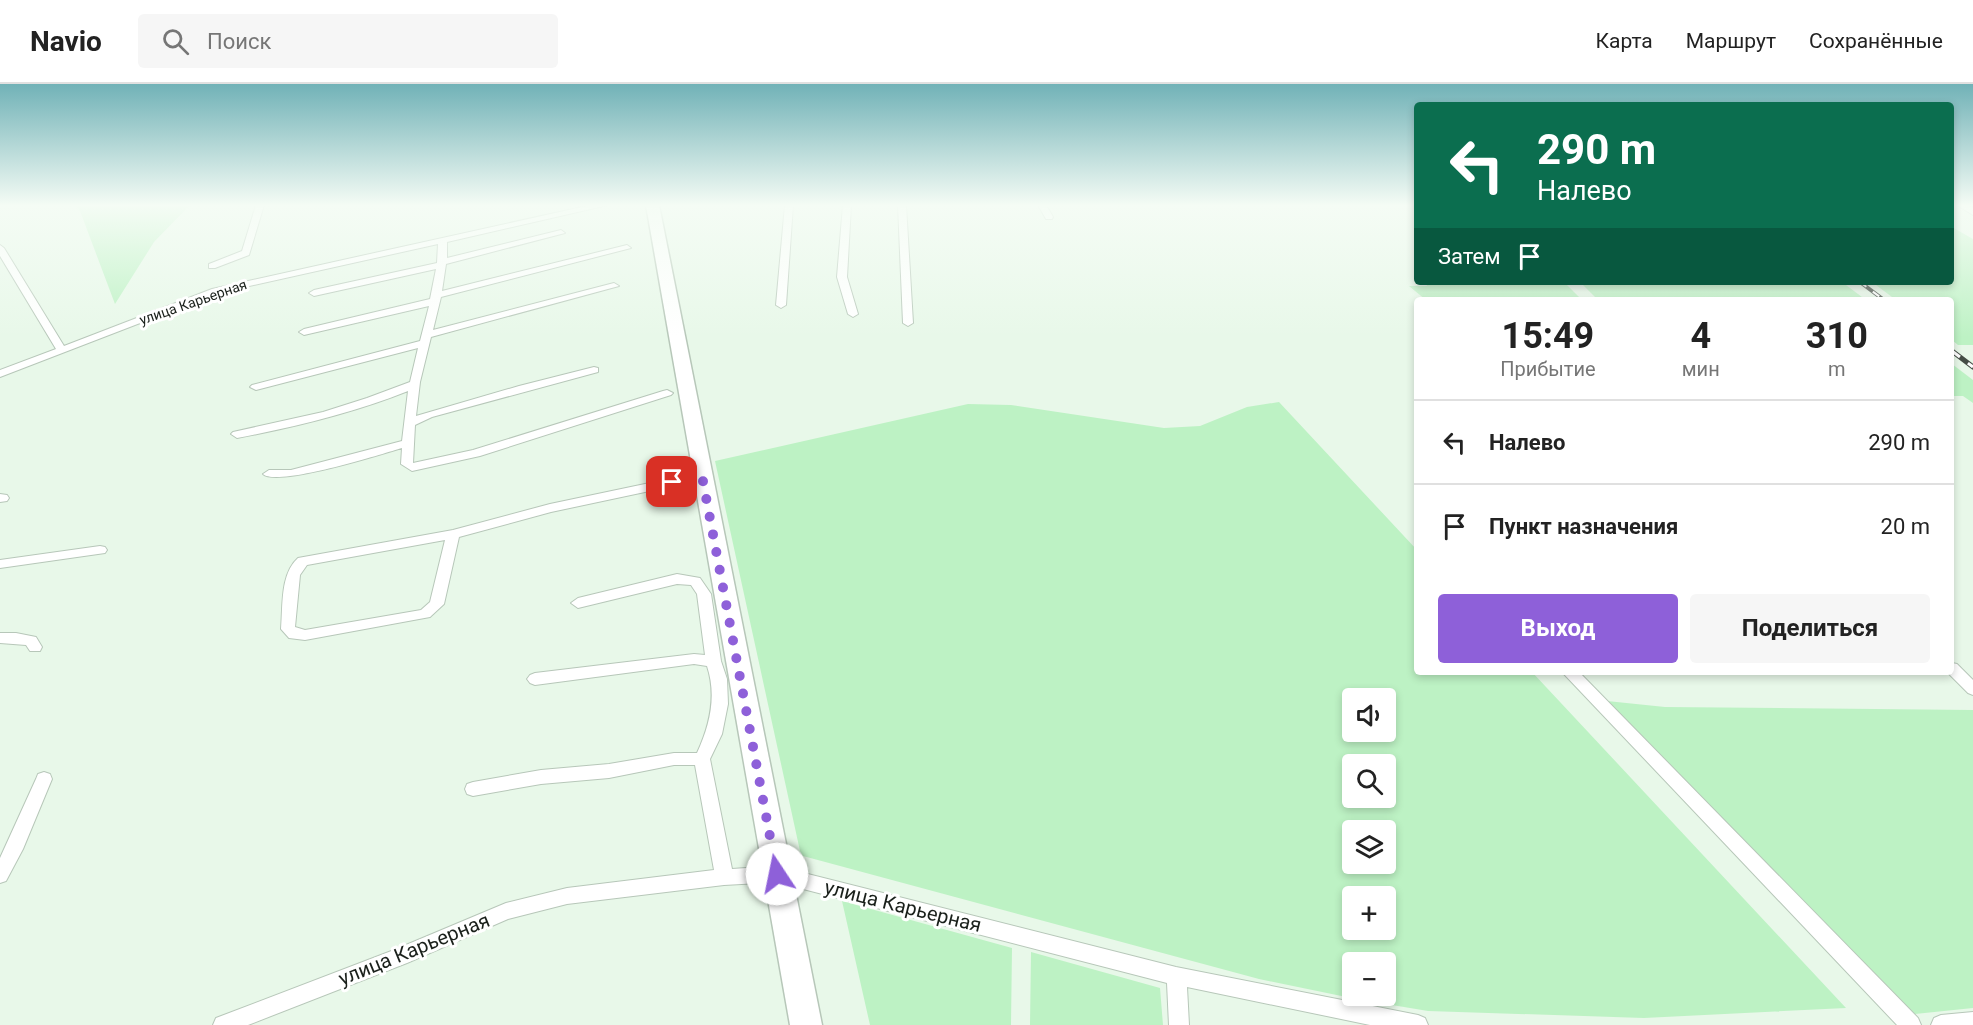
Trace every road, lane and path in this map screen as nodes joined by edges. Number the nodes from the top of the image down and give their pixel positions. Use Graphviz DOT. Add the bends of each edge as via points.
graph roads {
  1 [pos="1,249"];
  2 [pos="247,249"];
  3 [pos="415,249"];
  4 [pos="443,249"];
  5 [pos="498,249"];
  6 [pos="624,249"];
  7 [pos="660,249"];
  8 [pos="785,249"];
  9 [pos="844,249"];
  10 [pos="905,249"];
  11 [pos="442,263"];
  12 [pos="212,266"];
  13 [pos="614,286"];
  14 [pos="314,293"];
  15 [pos="437,298"];
  16 [pos="781,305"];
  17 [pos="853,314"];
  18 [pos="909,323"];
  19 [pos="304,332"];
  20 [pos="425,339"];
  21 [pos="61,349"];
  22 [pos="594,370"];
  23 [pos="0,374"];
  24 [pos="414,384"];
  25 [pos="256,387"];
  26 [pos="667,393"];
  27 [pos="410,423"];
  28 [pos="237,434"];
  29 [pos="409,443"];
  30 [pos="269,474"];
  31 [pos="702,476"];
  32 [pos="453,534"];
  33 [pos="100,550"];
  34 [pos="0,564"];
  35 [pos="578,603"];
  36 [pos="0,638"];
  37 [pos="35,647"];
  38 [pos="713,661"];
  39 [pos="1954,670"];
  40 [pos="1573,675"];
  41 [pos="534,679"];
  42 [pos="1973,689"];
  43 [pos="702,759"];
  44 [pos="44,779"];
  45 [pos="473,789"];
  46 [pos="777,874"];
  47 [pos="0,875"];
  48 [pos="724,877"];
  49 [pos="1176,976"];
  50 [pos="1973,1022"];
  51 [pos="224,1025"];
  52 [pos="806,1025"];
  53 [pos="1179,1025"];
  54 [pos="1418,1025"];
  55 [pos="1911,1025"];
  56 [pos="1941,1025"];
  1 -- 21 [label="street"];
  2 -- 12 [label="street" via="246,254"];
  3 -- 21 [label="street, улица Карьерная" via="215,291"];
  4 -- 11 [label="street"];
  5 -- 11 [label="street"];
  6 -- 15 [label="street"];
  7 -- 31 [label="main road"];
  8 -- 16 [label="street"];
  9 -- 17 [label="street" via="842,277"];
  10 -- 18 [label="street"];
  11 -- 14 [label="street"];
  11 -- 15 [label="street"];
  13 -- 20 [label="street"];
  15 -- 19 [label="street"];
  15 -- 20 [label="street"];
  20 -- 24 [label="street"];
  20 -- 25 [label="street"];
  21 -- 23 [label="street, улица Карьерная"];
  22 -- 27 [label="street"];
  24 -- 27 [label="street"];
  24 -- 28 [label="street" via="380,399 296,423"];
  26 -- 29 [label="street" via="476,453 419,466 407,464"];
  27 -- 29 [label="street"];
  29 -- 30 [label="street" via="291,474"];
  31 -- 32 [label="street" via="550,508"];
  31 -- 46 [label="main road"];
  32 -- 32 [label="street" via="437,604 425,614 305,635 288,629 293,575 303,561"];
  33 -- 34 [label="street"];
  35 -- 38 [label="street" via="677,579 695,582 704,594"];
  36 -- 37 [label="street" via="31,641"];
  38 -- 41 [label="street" via="694,658"];
  38 -- 43 [label="street" via="719,679 720,704 714,734"];
  39 -- 42 [label="street"];
  40 -- 55 [label="street"];
  43 -- 45 [label="street" via="674,759"];
  43 -- 48 [label="street"];
  44 -- 47 [label="street"];
  46 -- 48 [label="street, улица Карьерная"];
  46 -- 49 [label="street, улица Карьерная"];
  46 -- 52 [label="main road"];
  48 -- 51 [label="street, улица Карьерная" via="567,896 506,911"];
  49 -- 53 [label="street"];
  49 -- 54 [label="street, улица Карьерная"];
  50 -- 56 [label="street"];
}
